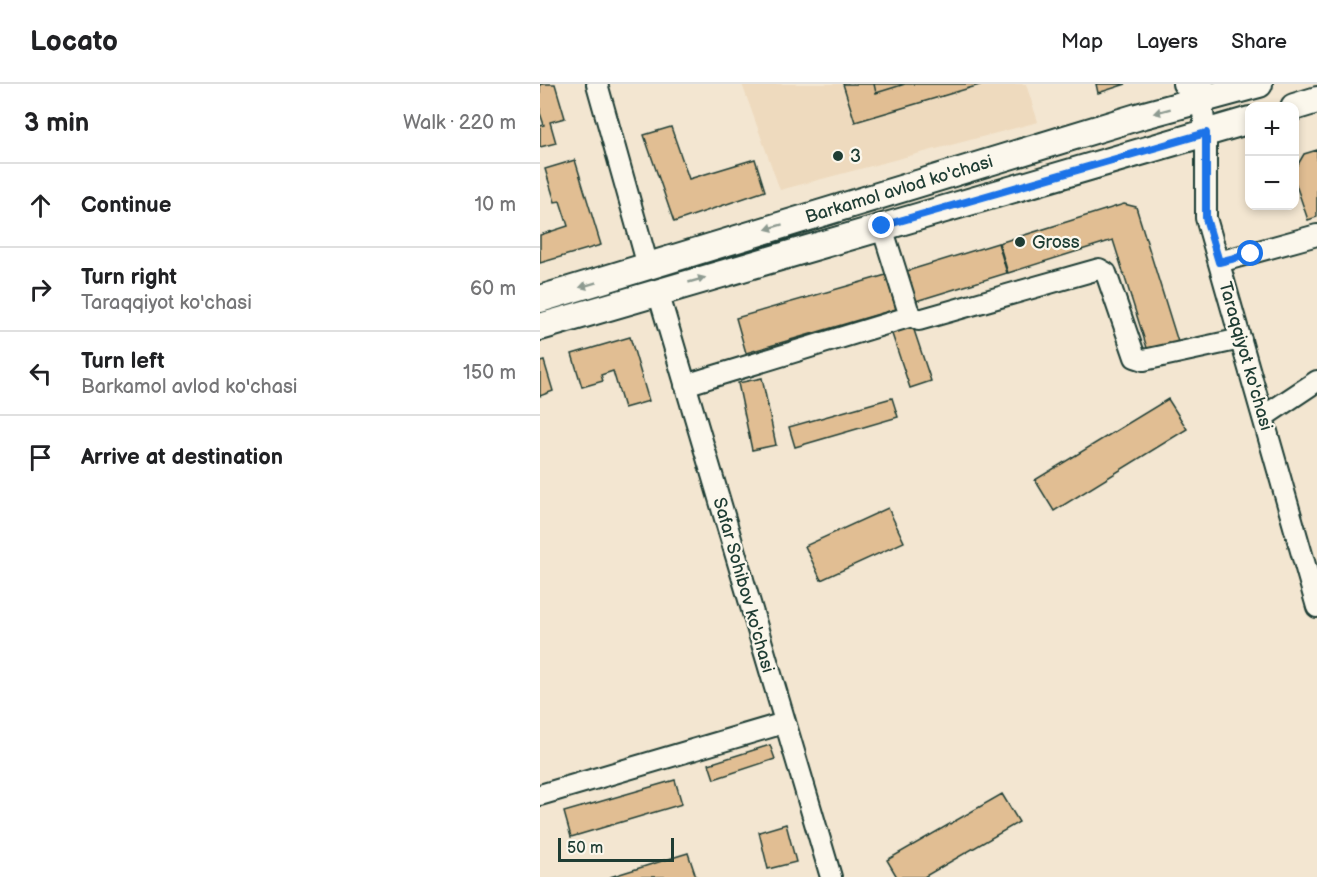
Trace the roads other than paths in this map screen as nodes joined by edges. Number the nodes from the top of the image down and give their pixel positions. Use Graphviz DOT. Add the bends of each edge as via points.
graph roads {
  1 [pos="597,84"];
  2 [pos="1259,84"];
  3 [pos="1196,89"];
  4 [pos="1317,100"];
  5 [pos="1299,105"];
  6 [pos="1245,121"];
  7 [pos="1206,133"];
  8 [pos="882,226"];
  9 [pos="1317,235"];
  10 [pos="1219,262"];
  11 [pos="648,266"];
  12 [pos="658,292"];
  13 [pos="540,299"];
  14 [pos="912,316"];
  15 [pos="540,327"];
  16 [pos="1241,339"];
  17 [pos="1317,381"];
  18 [pos="685,385"];
  19 [pos="1263,417"];
  20 [pos="1315,594"];
  21 [pos="784,723"];
  22 [pos="540,795"];
  23 [pos="831,877"];
  1 -- 11 [label="street"];
  2 -- 3 [label="main road, Barkamol avlod ko'chasi"];
  3 -- 7 [label="street, Taraqqiyot ko'chasi"];
  3 -- 11 [label="main road, Barkamol avlod ko'chasi, one-way" via="1137,117"];
  4 -- 5 [label="main road"];
  6 -- 7 [label="main road, Barkamol avlod ko'chasi"];
  7 -- 8 [label="main road, Barkamol avlod ko'chasi"];
  7 -- 10 [label="street, Taraqqiyot ko'chasi" via="1206,218"];
  12 -- 8 [label="main road, Barkamol avlod ko'chasi, one-way"];
  8 -- 14 [label="street"];
  9 -- 10 [label="street"];
  10 -- 16 [label="street, Taraqqiyot ko'chasi"];
  11 -- 13 [label="main road, Barkamol avlod ko'chasi, one-way"];
  12 -- 15 [label="main road, Barkamol avlod ko'chasi"];
  12 -- 18 [label="street, Safar Sohibov ko'chasi"];
  14 -- 16 [label="street" via="919,320 1099,269 1106,273 1135,357 1144,360"];
  14 -- 18 [label="street"];
  16 -- 19 [label="street, Taraqqiyot ko'chasi"];
  17 -- 19 [label="street"];
  18 -- 21 [label="street, Safar Sohibov ko'chasi"];
  19 -- 20 [label="street, Taraqqiyot ko'chasi"];
  21 -- 22 [label="street"];
  21 -- 23 [label="street, Safar Sohibov ko'chasi"];
}
